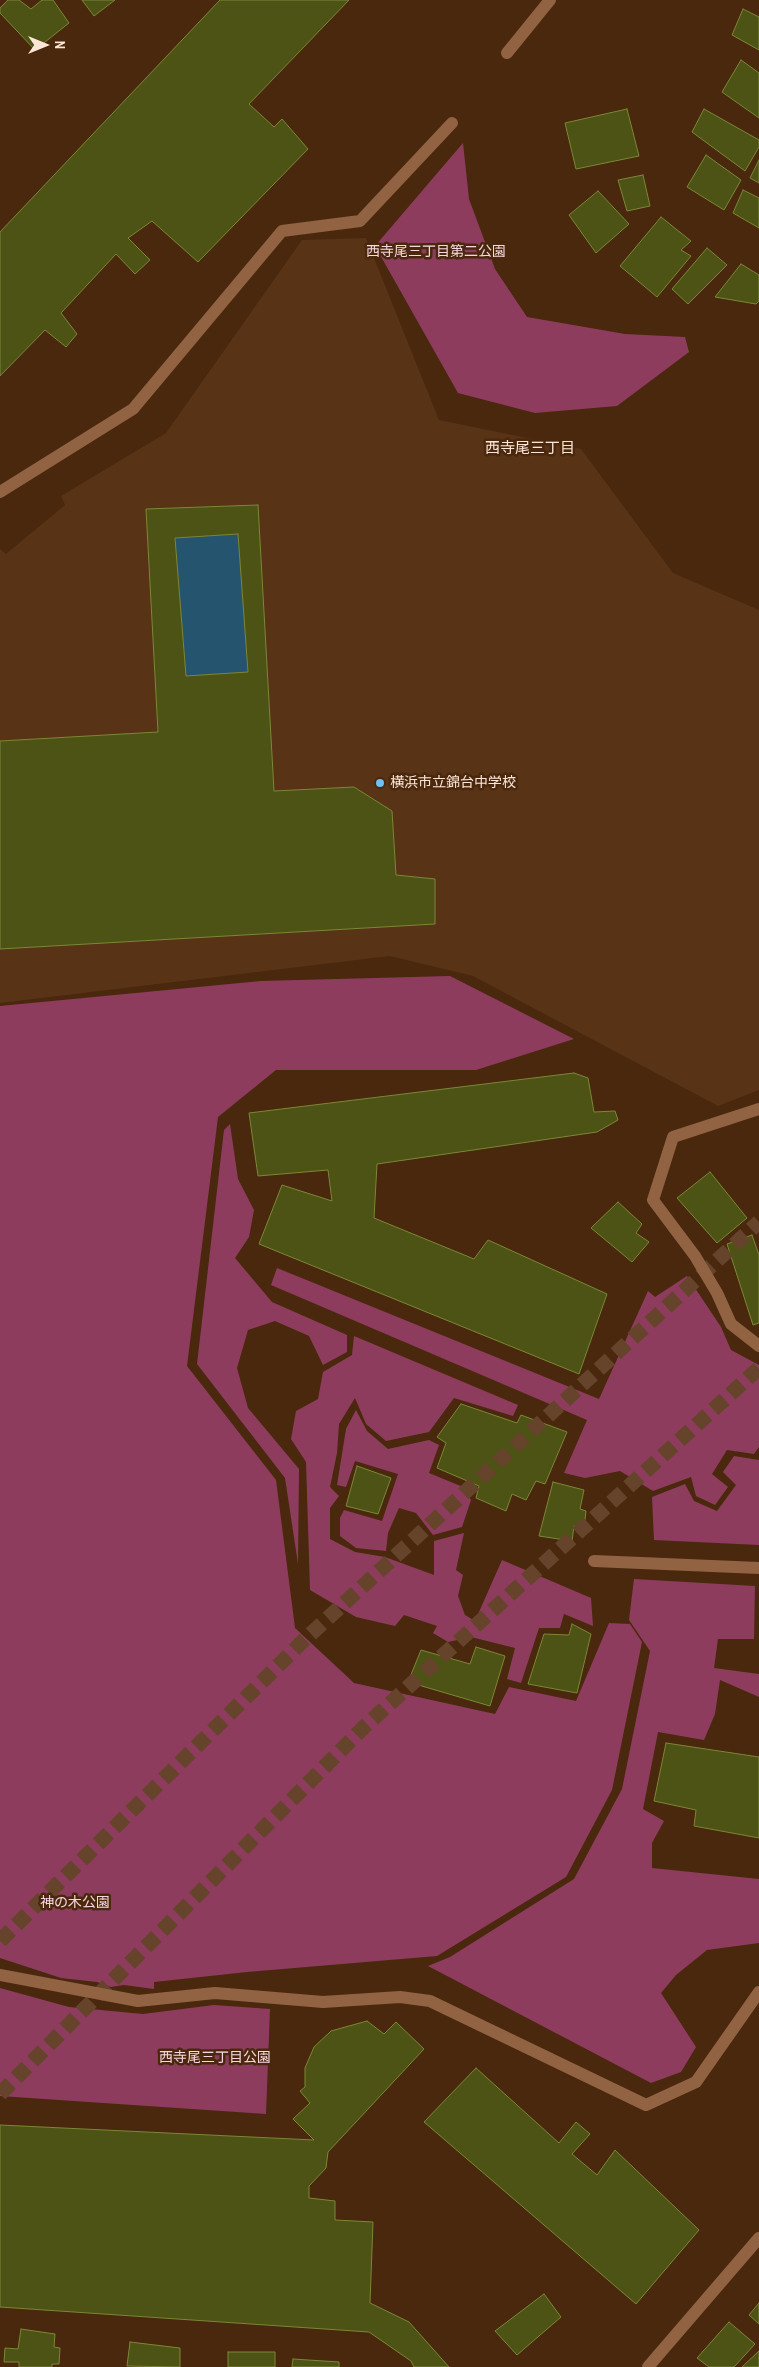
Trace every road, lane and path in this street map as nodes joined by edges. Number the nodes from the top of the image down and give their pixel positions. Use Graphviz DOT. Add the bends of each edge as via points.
graph roads {
  1 [pos="550,0"];
  2 [pos="508,54"];
  3 [pos="452,123"];
  4 [pos="0,492"];
  5 [pos="759,1109"];
  6 [pos="759,1346"];
  7 [pos="594,1561"];
  8 [pos="759,1568"];
  9 [pos="0,1975"];
  10 [pos="759,1992"];
  11 [pos="759,2238"];
  12 [pos="652,2366"];
  1 -- 2 [label="street"];
  3 -- 4 [label="street" via="360,221 282,231 133,408"];
  5 -- 6 [label="street" via="673,1137 653,1200 695,1256 731,1324"];
  7 -- 8 [label="street"];
  9 -- 10 [label="street" via="138,2001 216,1993 323,2002 400,1996 430,2001 646,2106 696,2082"];
  11 -- 12 [label="street"];
}
